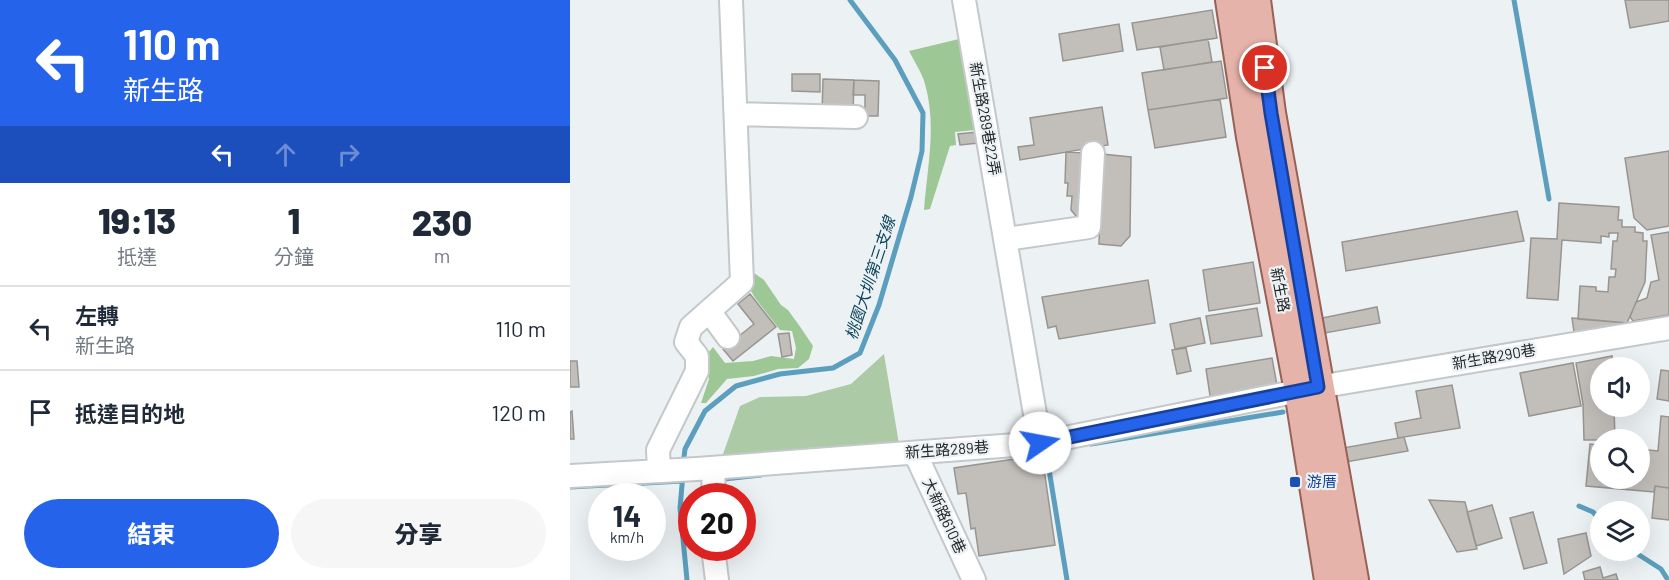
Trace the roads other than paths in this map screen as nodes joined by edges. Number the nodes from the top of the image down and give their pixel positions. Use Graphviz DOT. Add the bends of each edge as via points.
graph roads {
  1 [pos="731,0"];
  2 [pos="964,0"];
  3 [pos="1230,0"];
  4 [pos="1256,0"];
  5 [pos="736,114"];
  6 [pos="856,117"];
  7 [pos="1093,153"];
  8 [pos="1006,239"];
  9 [pos="709,311"];
  10 [pos="1669,328"];
  11 [pos="728,337"];
  12 [pos="1309,389"];
  13 [pos="1040,443"];
  14 [pos="915,453"];
  15 [pos="714,468"];
  16 [pos="659,470"];
  17 [pos="570,476"];
  18 [pos="713,483"];
  19 [pos="715,561"];
  20 [pos="717,580"];
  21 [pos="974,580"];
  22 [pos="1329,580"];
  23 [pos="1354,580"];
  1 -- 5 [label="street"];
  2 -- 8 [label="street, 新生路289巷22弄"];
  3 -- 12 [label="main road, 新生路" via="1251,136"];
  4 -- 12 [label="main road, 新生路"];
  5 -- 6 [label="street"];
  5 -- 9 [label="street" via="742,282"];
  7 -- 8 [label="street" via="1089,227"];
  8 -- 13 [label="street, 新生路289巷22弄"];
  9 -- 11 [label="street"];
  9 -- 16 [label="street" via="691,327 686,342 697,356 697,371 658,450"];
  10 -- 12 [label="street, 新生路290巷"];
  12 -- 13 [label="street, 新生路289巷"];
  12 -- 22 [label="main road, 新生路"];
  12 -- 23 [label="main road, 新生路"];
  13 -- 14 [label="street, 新生路289巷"];
  14 -- 15 [label="street, 新生路289巷"];
  14 -- 21 [label="street, 大新路610巷"];
  15 -- 16 [label="street, 新生路289巷"];
  15 -- 18 [label="street"];
  16 -- 17 [label="street, 新生路289巷"];
  19 -- 20 [label="street"];
}
